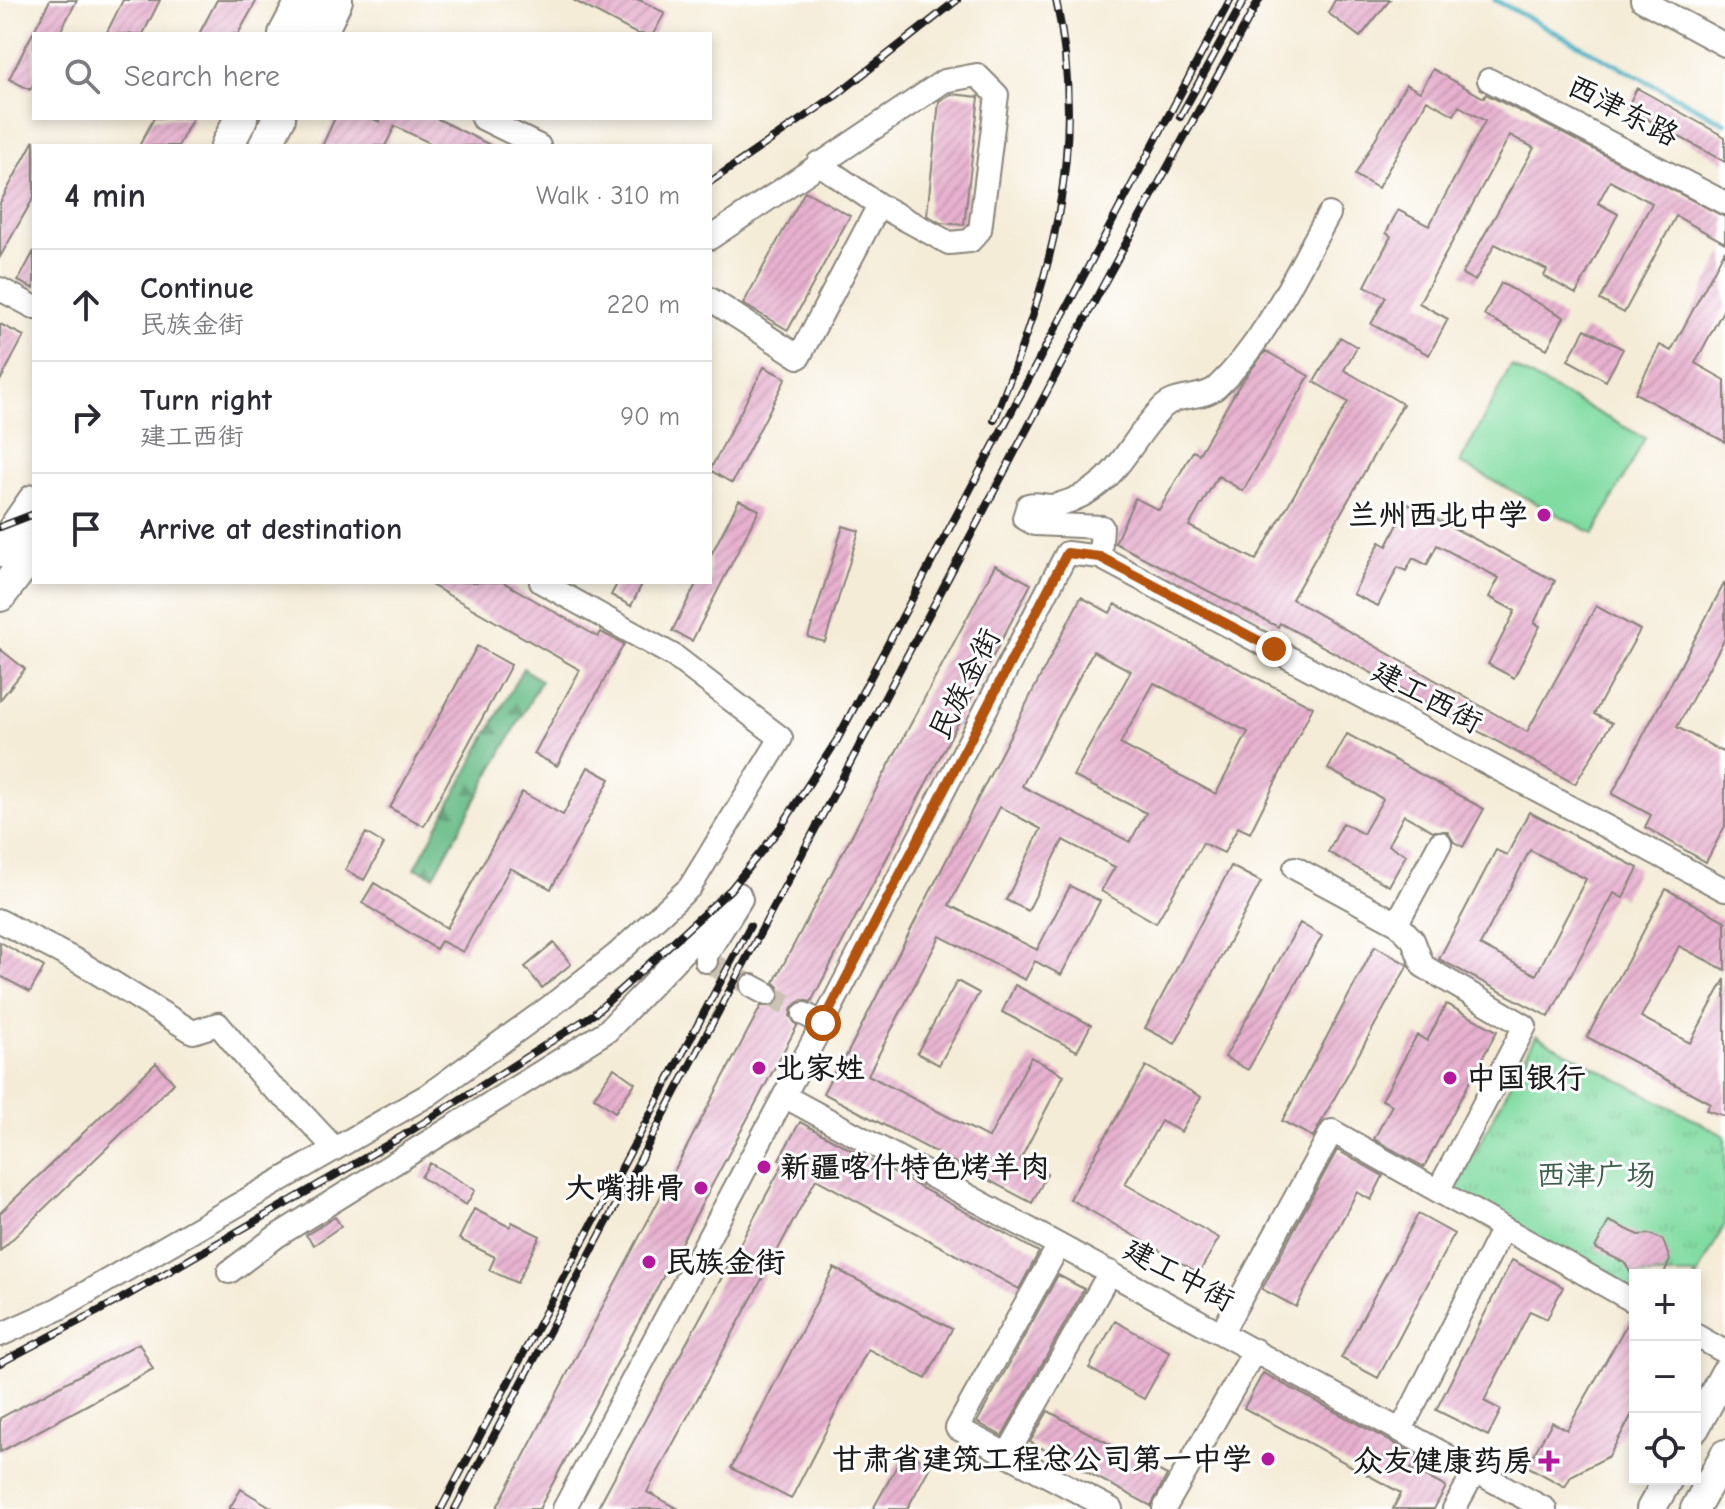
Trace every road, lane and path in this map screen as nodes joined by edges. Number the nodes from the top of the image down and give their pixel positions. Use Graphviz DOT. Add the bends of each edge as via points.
graph roads {
  1 [pos="303,0"];
  2 [pos="336,0"];
  3 [pos="1642,0"];
  4 [pos="286,32"];
  5 [pos="321,32"];
  6 [pos="1725,45"];
  7 [pos="1489,80"];
  8 [pos="240,120"];
  9 [pos="278,120"];
  10 [pos="486,120"];
  11 [pos="228,144"];
  12 [pos="266,144"];
  13 [pos="535,144"];
  14 [pos="818,163"];
  15 [pos="1725,203"];
  16 [pos="879,205"];
  17 [pos="1329,214"];
  18 [pos="712,237"];
  19 [pos="0,289"];
  20 [pos="712,300"];
  21 [pos="32,306"];
  22 [pos="32,504"];
  23 [pos="0,550"];
  24 [pos="32,553"];
  25 [pos="1100,557"];
  26 [pos="545,584"];
  27 [pos="0,595"];
  28 [pos="1440,843"];
  29 [pos="1295,868"];
  30 [pos="1725,890"];
  31 [pos="0,921"];
  32 [pos="1397,923"];
  33 [pos="706,961"];
  34 [pos="784,1096"];
  35 [pos="335,1149"];
  36 [pos="1438,1191"];
  37 [pos="1503,1228"];
  38 [pos="1059,1245"];
  39 [pos="229,1272"];
  40 [pos="1110,1272"];
  41 [pos="1629,1299"];
  42 [pos="1222,1332"];
  43 [pos="0,1335"];
  44 [pos="1701,1338"];
  45 [pos="1255,1350"];
  46 [pos="1725,1352"];
  47 [pos="1725,1373"];
  48 [pos="1701,1417"];
  49 [pos="1401,1430"];
  50 [pos="1725,1454"];
  51 [pos="1007,1455"];
  52 [pos="1475,1471"];
  53 [pos="1665,1485"];
  54 [pos="564,1509"];
  55 [pos="1111,1509"];
  56 [pos="1164,1509"];
  57 [pos="1454,1509"];
  58 [pos="1545,1509"];
  59 [pos="1651,1509"];
  60 [pos="1695,1509"];
  1 -- 4 [label="highway"];
  2 -- 5 [label="highway"];
  3 -- 6 [label="street"];
  7 -- 15 [label="street, 西津东路"];
  8 -- 11 [label="highway"];
  9 -- 12 [label="highway"];
  10 -- 13 [label="street"];
  14 -- 16 [label="street"];
  14 -- 16 [label="street" via="944,81 977,75 997,95 980,230 970,241 949,243"];
  14 -- 18 [label="street"];
  16 -- 20 [label="street" via="799,357"];
  17 -- 25 [label="street" via="1268,327 1215,390 1172,399 1111,476 1094,489 1059,505 1028,505 1024,518 1035,524 1102,527"];
  19 -- 21 [label="street"];
  22 -- 23 [label="highway"];
  24 -- 27 [label="highway"];
  25 -- 30 [label="street, 建工西街"];
  25 -- 34 [label="street, 民族金街" via="1067,553 814,1019"];
  26 -- 35 [label="street" via="674,656 781,738 690,887 551,1006 428,1095"];
  28 -- 32 [label="street"];
  29 -- 32 [label="street"];
  31 -- 35 [label="street" via="193,1032 218,1024 268,1084"];
  32 -- 36 [label="street" via="1413,940 1423,966 1525,1026"];
  33 -- 39 [label="street" via="741,899 739,894 607,1031 277,1236"];
  34 -- 38 [label="street, 建工中街"];
  34 -- 54 [label="street, 民族金街"];
  35 -- 43 [label="street" via="58,1309"];
  36 -- 37 [label="street"];
  36 -- 42 [label="street" via="1332,1131"];
  37 -- 41 [label="street"];
  37 -- 49 [label="street"];
  38 -- 40 [label="street, 建工中街"];
  38 -- 51 [label="street" via="957,1428"];
  40 -- 42 [label="street, 建工中街"];
  40 -- 51 [label="street"];
  42 -- 45 [label="street, 建工中街"];
  44 -- 46 [label="street"];
  45 -- 49 [label="street, 建工中街"];
  45 -- 56 [label="street"];
  47 -- 48 [label="main road"];
  49 -- 52 [label="street, 建工中街"];
  50 -- 60 [label="main road"];
  51 -- 55 [label="street"];
  52 -- 57 [label="street"];
  52 -- 58 [label="street, 建工中街"];
  53 -- 59 [label="main road"];
}
